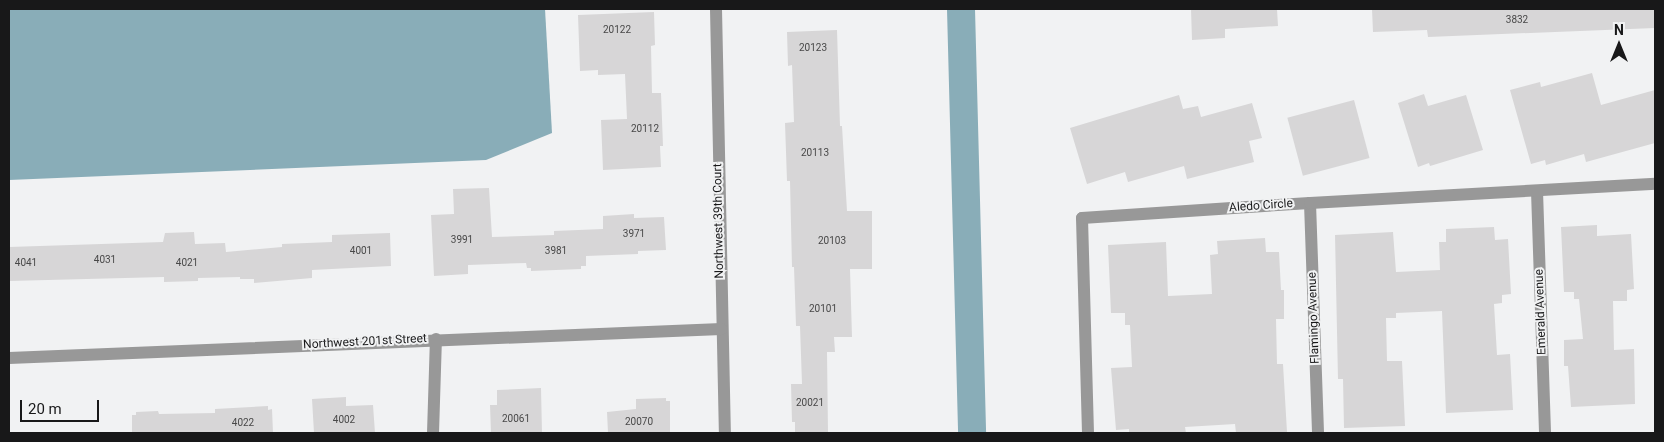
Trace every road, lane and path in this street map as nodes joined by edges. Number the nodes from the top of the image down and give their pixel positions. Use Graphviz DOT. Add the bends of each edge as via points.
graph roads {
  1 [pos="716,9"];
  2 [pos="1655,184"];
  3 [pos="1537,190"];
  4 [pos="1310,203"];
  5 [pos="721,329"];
  6 [pos="436,339"];
  7 [pos="9,358"];
  8 [pos="433,433"];
  9 [pos="725,433"];
  10 [pos="1088,433"];
  11 [pos="1318,433"];
  12 [pos="1545,433"];
  1 -- 5 [label="street, Northwest 39th Court"];
  2 -- 3 [label="street, Aledo Circle"];
  3 -- 4 [label="street, Aledo Circle"];
  3 -- 12 [label="street, Emerald Avenue"];
  4 -- 10 [label="street, Aledo Circle" via="1082,218"];
  4 -- 11 [label="street, Flamingo Avenue"];
  5 -- 6 [label="street, Northwest 201st Street"];
  5 -- 9 [label="street, Northwest 39th Court"];
  6 -- 7 [label="street, Northwest 201st Street"];
  6 -- 8 [label="street"];
}
